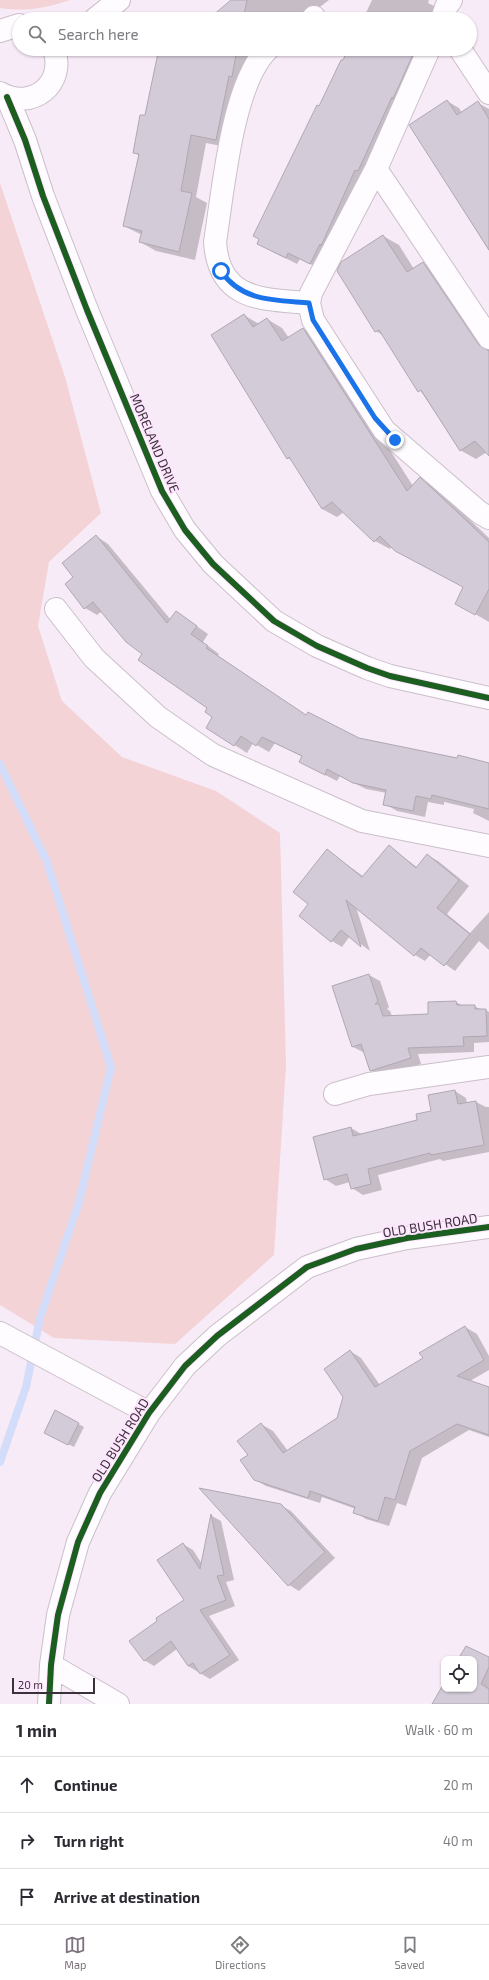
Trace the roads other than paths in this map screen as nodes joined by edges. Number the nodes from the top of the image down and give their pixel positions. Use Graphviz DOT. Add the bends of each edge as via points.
graph roads {
  1 [pos="119,0"];
  2 [pos="451,0"];
  3 [pos="104,12"];
  4 [pos="444,12"];
  5 [pos="59,56"];
  6 [pos="262,56"];
  7 [pos="426,56"];
  8 [pos="465,56"];
  9 [pos="489,93"];
  10 [pos="3,95"];
  11 [pos="38,95"];
  12 [pos="25,140"];
  13 [pos="376,169"];
  14 [pos="309,303"];
  15 [pos="489,338"];
  16 [pos="489,518"];
  17 [pos="56,609"];
  18 [pos="489,698"];
  19 [pos="489,846"];
  20 [pos="489,1067"];
  21 [pos="336,1094"];
  22 [pos="489,1227"];
  23 [pos="8,1337"];
  24 [pos="149,1413"];
  25 [pos="51,1665"];
  26 [pos="49,1704"];
  27 [pos="118,1704"];
  1 -- 3 [label="street"];
  2 -- 4 [label="street"];
  5 -- 11 [label="street" via="52,82"];
  6 -- 14 [label="street" via="250,75 232,133 215,242 216,259 227,280 246,293 265,299"];
  7 -- 13 [label="street"];
  8 -- 9 [label="street"];
  10 -- 11 [label="street" via="23,100"];
  10 -- 12 [label="street, MORELAND DRIVE"];
  11 -- 12 [label="street"];
  12 -- 18 [label="street, MORELAND DRIVE" via="43,196 87,310 162,491 185,530 213,564 274,621 317,646 390,676"];
  13 -- 14 [label="street" via="311,293"];
  13 -- 15 [label="street"];
  14 -- 16 [label="street" via="313,320 384,430"];
  17 -- 19 [label="street" via="94,658 158,717 213,755 362,821"];
  20 -- 21 [label="street" via="369,1084"];
  22 -- 24 [label="street, OLD BUSH ROAD" via="407,1238 356,1249 307,1267 217,1336 185,1366"];
  23 -- 24 [label="street"];
  24 -- 25 [label="street, OLD BUSH ROAD" via="100,1493 78,1542 58,1615"];
  25 -- 26 [label="street, OLD BUSH ROAD"];
  25 -- 27 [label="street"];
}
